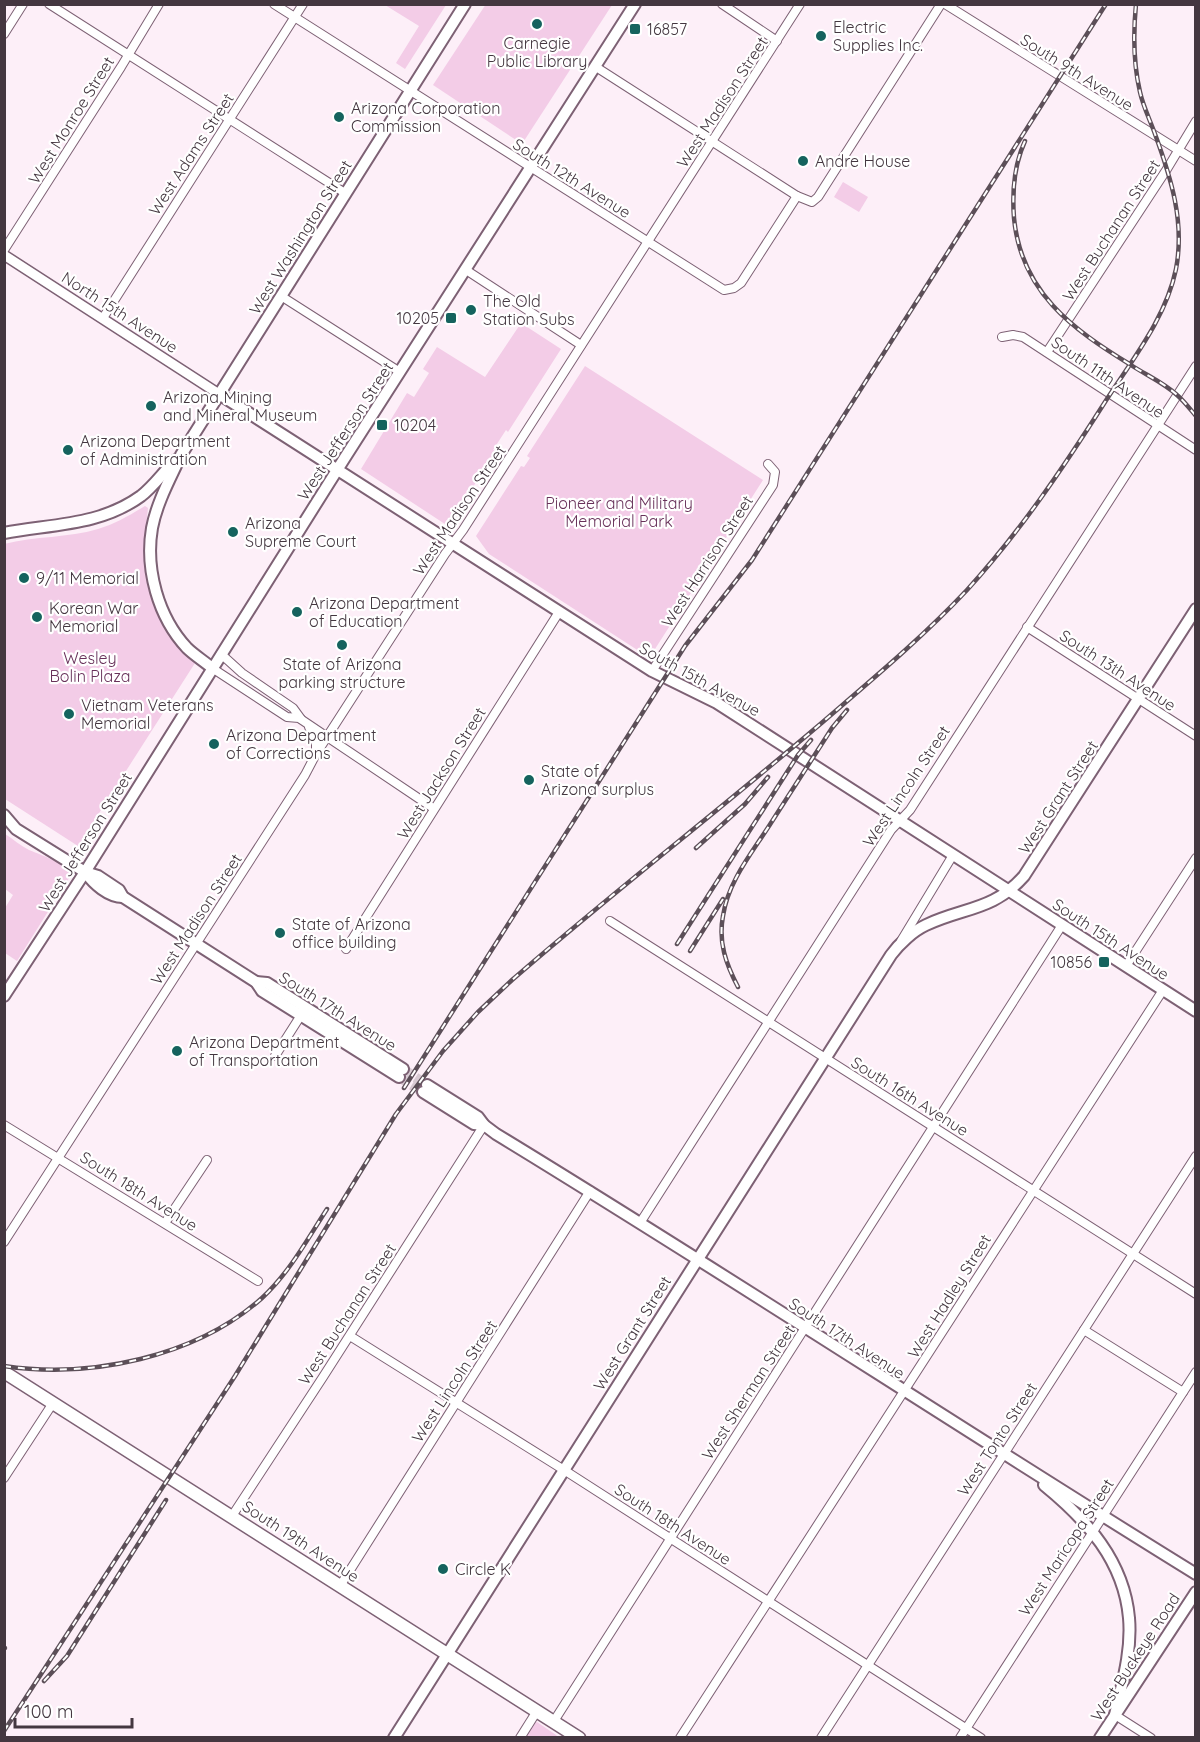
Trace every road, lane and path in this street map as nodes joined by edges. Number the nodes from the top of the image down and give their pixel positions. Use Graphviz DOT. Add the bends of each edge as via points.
graph roads {
  1 [pos="23,4"];
  2 [pos="49,4"];
  3 [pos="159,4"];
  4 [pos="274,4"];
  5 [pos="303,4"];
  6 [pos="465,4"];
  7 [pos="635,4"];
  8 [pos="722,4"];
  9 [pos="800,4"];
  10 [pos="943,4"];
  11 [pos="294,18"];
  12 [pos="4,34"];
  13 [pos="777,41"];
  14 [pos="128,55"];
  15 [pos="596,67"];
  16 [pos="409,91"];
  17 [pos="229,120"];
  18 [pos="1196,122"];
  19 [pos="713,141"];
  20 [pos="1177,150"];
  21 [pos="1196,161"];
  22 [pos="530,168"];
  23 [pos="345,193"];
  24 [pos="797,196"];
  25 [pos="647,242"];
  26 [pos="4,250"];
  27 [pos="4,255"];
  28 [pos="466,270"];
  29 [pos="281,296"];
  30 [pos="102,318"];
  31 [pos="1002,337"];
  32 [pos="581,345"];
  33 [pos="1047,352"];
  34 [pos="1196,366"];
  35 [pos="400,372"];
  36 [pos="219,394"];
  37 [pos="1156,425"];
  38 [pos="1196,450"];
  39 [pos="181,455"];
  40 [pos="768,464"];
  41 [pos="338,469"];
  42 [pos="4,533"];
  43 [pos="454,543"];
  44 [pos="1196,609"];
  45 [pos="559,612"];
  46 [pos="1027,627"];
  47 [pos="221,654"];
  48 [pos="212,668"];
  49 [pos="652,671"];
  50 [pos="1138,699"];
  51 [pos="299,718"];
  52 [pos="1196,736"];
  53 [pos="327,738"];
  54 [pos="316,754"];
  55 [pos="434,808"];
  56 [pos="4,815"];
  57 [pos="899,821"];
  58 [pos="4,826"];
  59 [pos="16,829"];
  60 [pos="954,855"];
  61 [pos="1196,858"];
  62 [pos="85,872"];
  63 [pos="1010,891"];
  64 [pos="610,921"];
  65 [pos="1062,926"];
  66 [pos="196,944"];
  67 [pos="897,947"];
  68 [pos="346,949"];
  69 [pos="1126,966"];
  70 [pos="1163,990"];
  71 [pos="4,996"];
  72 [pos="1196,1011"];
  73 [pos="303,1012"];
  74 [pos="769,1023"];
  75 [pos="274,1056"];
  76 [pos="825,1059"];
  77 [pos="401,1073"];
  78 [pos="425,1089"];
  79 [pos="4,1125"];
  80 [pos="484,1125"];
  81 [pos="933,1127"];
  82 [pos="1196,1156"];
  83 [pos="59,1158"];
  84 [pos="207,1160"];
  85 [pos="1033,1189"];
  86 [pos="590,1191"];
  87 [pos="165,1223"];
  88 [pos="640,1224"];
  89 [pos="4,1242"];
  90 [pos="1133,1254"];
  91 [pos="697,1259"];
  92 [pos="258,1281"];
  93 [pos="1196,1294"];
  94 [pos="805,1328"];
  95 [pos="1084,1330"];
  96 [pos="350,1336"];
  97 [pos="4,1372"];
  98 [pos="1196,1372"];
  99 [pos="904,1392"];
  100 [pos="1183,1392"];
  101 [pos="53,1403"];
  102 [pos="456,1403"];
  103 [pos="1003,1455"];
  104 [pos="564,1470"];
  105 [pos="4,1478"];
  106 [pos="1103,1515"];
  107 [pos="232,1516"];
  108 [pos="1093,1530"];
  109 [pos="670,1538"];
  110 [pos="1196,1574"];
  111 [pos="340,1586"];
  112 [pos="1196,1592"];
  113 [pos="768,1601"];
  114 [pos="448,1653"];
  115 [pos="867,1664"];
  116 [pos="537,1711"];
  117 [pos="1115,1715"];
  118 [pos="554,1721"];
  119 [pos="966,1728"];
  120 [pos="570,1735"];
  121 [pos="394,1737"];
  122 [pos="520,1737"];
  123 [pos="680,1737"];
  124 [pos="821,1737"];
  125 [pos="960,1737"];
  126 [pos="981,1737"];
  127 [pos="1100,1737"];
  128 [pos="1151,1737"];
  1 -- 12 [label="street"];
  2 -- 14 [label="street"];
  3 -- 14 [label="street, West Monroe Street"];
  4 -- 11 [label="street, South 12th Avenue"];
  5 -- 11 [label="street, West Adams Street"];
  6 -- 16 [label="main road, West Washington Street"];
  7 -- 15 [label="main road, West Jefferson Street"];
  8 -- 13 [label="street"];
  9 -- 13 [label="street, West Madison Street"];
  10 -- 20 [label="street, South 9th Avenue"];
  10 -- 24 [label="street" via="818,197 812,202"];
  11 -- 16 [label="street, South 12th Avenue"];
  11 -- 17 [label="street, West Adams Street"];
  13 -- 19 [label="street, West Madison Street"];
  14 -- 17 [label="street"];
  14 -- 26 [label="street, West Monroe Street"];
  15 -- 19 [label="street"];
  15 -- 22 [label="main road, West Jefferson Street"];
  16 -- 22 [label="street, South 12th Avenue"];
  16 -- 23 [label="main road, West Washington Street"];
  17 -- 23 [label="street"];
  17 -- 30 [label="street, West Adams Street"];
  18 -- 20 [label="street, West Buchanan Street"];
  19 -- 24 [label="street"];
  19 -- 25 [label="street, West Madison Street"];
  20 -- 21 [label="street, South 9th Avenue"];
  20 -- 33 [label="street, West Buchanan Street"];
  22 -- 25 [label="street, South 12th Avenue"];
  22 -- 28 [label="main road, West Jefferson Street"];
  23 -- 29 [label="main road, West Washington Street"];
  24 -- 25 [label="street, South 12th Avenue" via="741,283 731,290 719,288"];
  25 -- 32 [label="street, West Madison Street"];
  27 -- 30 [label="street, North 15th Avenue"];
  28 -- 32 [label="street"];
  28 -- 35 [label="main road, West Jefferson Street"];
  29 -- 35 [label="street"];
  29 -- 36 [label="main road, West Washington Street"];
  30 -- 36 [label="street, North 15th Avenue"];
  31 -- 33 [label="street, South 11th Avenue" via="1023,337"];
  32 -- 43 [label="street, West Madison Street"];
  33 -- 37 [label="street, South 11th Avenue"];
  34 -- 37 [label="street, West Lincoln Street"];
  35 -- 41 [label="main road, West Jefferson Street"];
  36 -- 39 [label="main road, West Washington Street"];
  36 -- 41 [label="main road, South 15th Avenue"];
  37 -- 38 [label="street, South 11th Avenue"];
  37 -- 46 [label="street, West Lincoln Street"];
  39 -- 42 [label="main road, West Washington Street" via="141,495 109,513 92,520"];
  39 -- 48 [label="main road, West Washington Street" via="156,512 151,565 159,604 169,623 187,648"];
  40 -- 49 [label="street, West Harrison Street" via="775,472 773,485"];
  41 -- 43 [label="main road, South 15th Avenue"];
  41 -- 47 [label="main road, West Jefferson Street"];
  43 -- 45 [label="main road, South 15th Avenue"];
  43 -- 53 [label="street, West Madison Street"];
  44 -- 50 [label="main road, West Grant Street"];
  45 -- 49 [label="main road, South 15th Avenue"];
  45 -- 55 [label="street, West Jackson Street"];
  46 -- 50 [label="street, South 13th Avenue"];
  46 -- 57 [label="street, West Lincoln Street" via="910,810"];
  47 -- 48 [label="main road, West Jefferson Street"];
  47 -- 51 [label="street" via="293,708"];
  48 -- 51 [label="street" via="287,717"];
  48 -- 62 [label="main road, West Jefferson Street"];
  49 -- 57 [label="main road, South 15th Avenue" via="717,703"];
  50 -- 52 [label="street, South 13th Avenue"];
  50 -- 63 [label="main road, West Grant Street" via="1035,861"];
  51 -- 53 [label="street"];
  51 -- 54 [label="street" via="314,735"];
  53 -- 54 [label="street, West Madison Street"];
  53 -- 55 [label="street"];
  54 -- 66 [label="street, West Madison Street"];
  55 -- 68 [label="street, West Jackson Street"];
  56 -- 59 [label="main road, South 17th Avenue"];
  57 -- 60 [label="main road, South 15th Avenue"];
  57 -- 74 [label="street, West Lincoln Street"];
  58 -- 59 [label="main road, South 17th Avenue"];
  59 -- 62 [label="main road, South 17th Avenue"];
  60 -- 63 [label="main road, South 15th Avenue"];
  60 -- 67 [label="street, West Grant Street"];
  61 -- 69 [label="street"];
  62 -- 66 [label="main road, South 17th Avenue" via="93,883 115,897 123,897"];
  62 -- 71 [label="main road, West Jefferson Street"];
  63 -- 65 [label="main road, South 15th Avenue"];
  63 -- 67 [label="main road, West Grant Street" via="980,908 924,925"];
  64 -- 74 [label="street, South 16th Avenue"];
  65 -- 69 [label="main road, South 15th Avenue"];
  65 -- 81 [label="street, West Sherman Street"];
  66 -- 73 [label="main road, South 17th Avenue" via="256,982 262,991"];
  66 -- 83 [label="street, West Madison Street"];
  67 -- 76 [label="main road, West Grant Street"];
  69 -- 70 [label="main road, South 15th Avenue"];
  70 -- 72 [label="main road, South 15th Avenue"];
  70 -- 85 [label="street, West Hadley Street"];
  73 -- 75 [label="street"];
  73 -- 77 [label="main road, South 17th Avenue"];
  74 -- 76 [label="street, South 16th Avenue"];
  74 -- 88 [label="street, West Lincoln Street"];
  76 -- 81 [label="street, South 16th Avenue"];
  76 -- 91 [label="main road, West Grant Street"];
  78 -- 80 [label="main road, South 17th Avenue" via="474,1124"];
  79 -- 83 [label="street, South 18th Avenue"];
  80 -- 86 [label="main road, South 17th Avenue"];
  80 -- 96 [label="street, West Buchanan Street"];
  81 -- 85 [label="street, South 16th Avenue"];
  81 -- 94 [label="street, West Sherman Street"];
  82 -- 90 [label="street, West Tonto Street"];
  83 -- 87 [label="street, South 18th Avenue"];
  83 -- 89 [label="street, West Madison Street"];
  84 -- 87 [label="street"];
  85 -- 90 [label="street, South 16th Avenue"];
  85 -- 99 [label="street, West Hadley Street"];
  86 -- 88 [label="main road, South 17th Avenue"];
  86 -- 102 [label="street, West Lincoln Street"];
  87 -- 92 [label="street, South 18th Avenue"];
  88 -- 91 [label="main road, South 17th Avenue"];
  90 -- 93 [label="street, South 16th Avenue"];
  90 -- 95 [label="street, West Tonto Street"];
  91 -- 94 [label="main road, South 17th Avenue"];
  91 -- 104 [label="main road, West Grant Street"];
  94 -- 99 [label="main road, South 17th Avenue"];
  94 -- 109 [label="street, West Sherman Street"];
  95 -- 100 [label="street"];
  95 -- 103 [label="street, West Tonto Street"];
  96 -- 102 [label="street, South 18th Avenue"];
  96 -- 107 [label="street, West Buchanan Street"];
  97 -- 101 [label="main road, South 19th Avenue"];
  98 -- 100 [label="street, West Maricopa Street"];
  99 -- 103 [label="main road, South 17th Avenue"];
  99 -- 113 [label="street, West Hadley Street"];
  100 -- 106 [label="street, West Maricopa Street"];
  101 -- 105 [label="street"];
  101 -- 107 [label="main road, South 19th Avenue"];
  102 -- 104 [label="street, South 18th Avenue"];
  102 -- 111 [label="street, West Lincoln Street"];
  103 -- 106 [label="main road, South 17th Avenue"];
  103 -- 108 [label="main road"];
  103 -- 115 [label="street, West Tonto Street"];
  104 -- 109 [label="street, South 18th Avenue"];
  104 -- 114 [label="main road, West Grant Street"];
  106 -- 108 [label="street, West Maricopa Street"];
  106 -- 110 [label="main road, South 17th Avenue"];
  107 -- 111 [label="main road, South 19th Avenue"];
  108 -- 117 [label="main road" via="1116,1568 1129,1618 1125,1672"];
  108 -- 119 [label="street, West Maricopa Street"];
  109 -- 113 [label="street, South 18th Avenue"];
  109 -- 118 [label="street, West Sherman Street"];
  111 -- 114 [label="main road, South 19th Avenue"];
  112 -- 117 [label="main road, West Buckeye Road"];
  113 -- 115 [label="street, South 18th Avenue"];
  113 -- 123 [label="street, West Hadley Street"];
  114 -- 116 [label="main road, South 19th Avenue"];
  114 -- 121 [label="main road, West Grant Street"];
  115 -- 119 [label="street, South 18th Avenue"];
  115 -- 124 [label="street, West Tonto Street"];
  116 -- 118 [label="main road, South 19th Avenue"];
  116 -- 122 [label="street"];
  117 -- 127 [label="main road, West Buckeye Road"];
  117 -- 128 [label="street"];
  118 -- 120 [label="main road, South 19th Avenue"];
  119 -- 125 [label="street, West Maricopa Street"];
  119 -- 126 [label="street, South 18th Avenue"];
}
